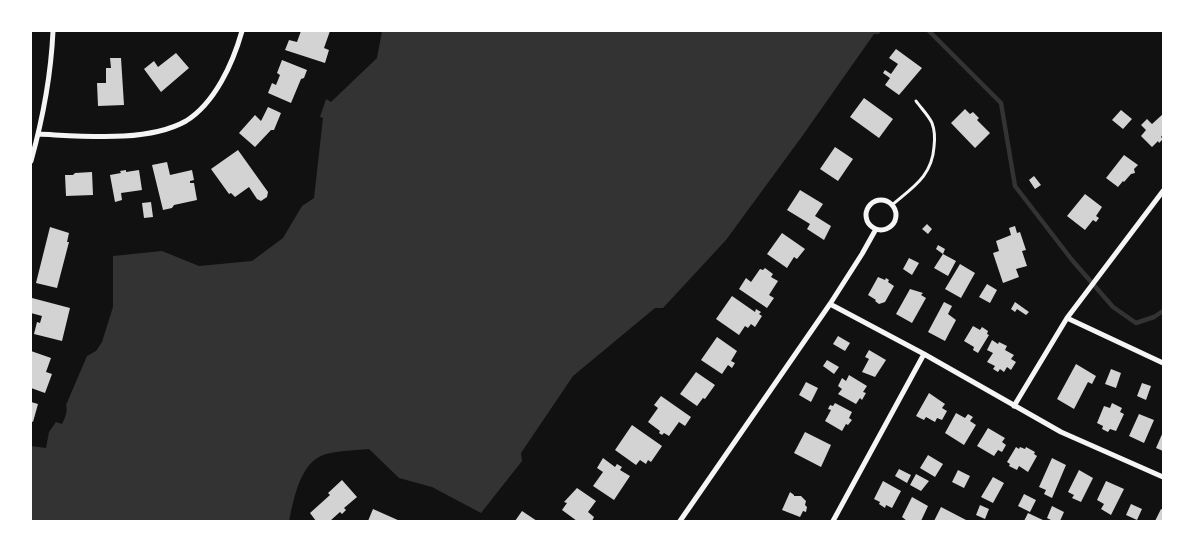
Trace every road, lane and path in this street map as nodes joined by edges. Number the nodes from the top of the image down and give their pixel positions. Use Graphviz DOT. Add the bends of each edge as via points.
graph roads {
  1 [pos="53,31"];
  2 [pos="242,31"];
  3 [pos="916,101"];
  4 [pos="38,134"];
  5 [pos="31,160"];
  6 [pos="1163,191"];
  7 [pos="892,205"];
  8 [pos="876,229"];
  9 [pos="830,304"];
  10 [pos="1067,318"];
  11 [pos="924,354"];
  12 [pos="1163,363"];
  13 [pos="1014,406"];
  14 [pos="1163,477"];
  15 [pos="834,520"];
  16 [pos="680,521"];
  1 -- 4 [label="street" via="52,62"];
  2 -- 4 [label="street" via="219,87 198,111 176,126 134,135"];
  3 -- 7 [label="lane" via="932,122 934,154 928,170"];
  4 -- 5 [label="street"];
  6 -- 10 [label="street"];
  7 -- 8 [label="street" via="896,214 894,224"];
  7 -- 8 [label="street" via="881,200 868,208 868,220"];
  8 -- 9 [label="street"];
  9 -- 11 [label="street"];
  9 -- 16 [label="street"];
  10 -- 12 [label="street"];
  10 -- 13 [label="street"];
  11 -- 13 [label="street"];
  11 -- 15 [label="street"];
  13 -- 14 [label="street" via="1061,432"];
}
